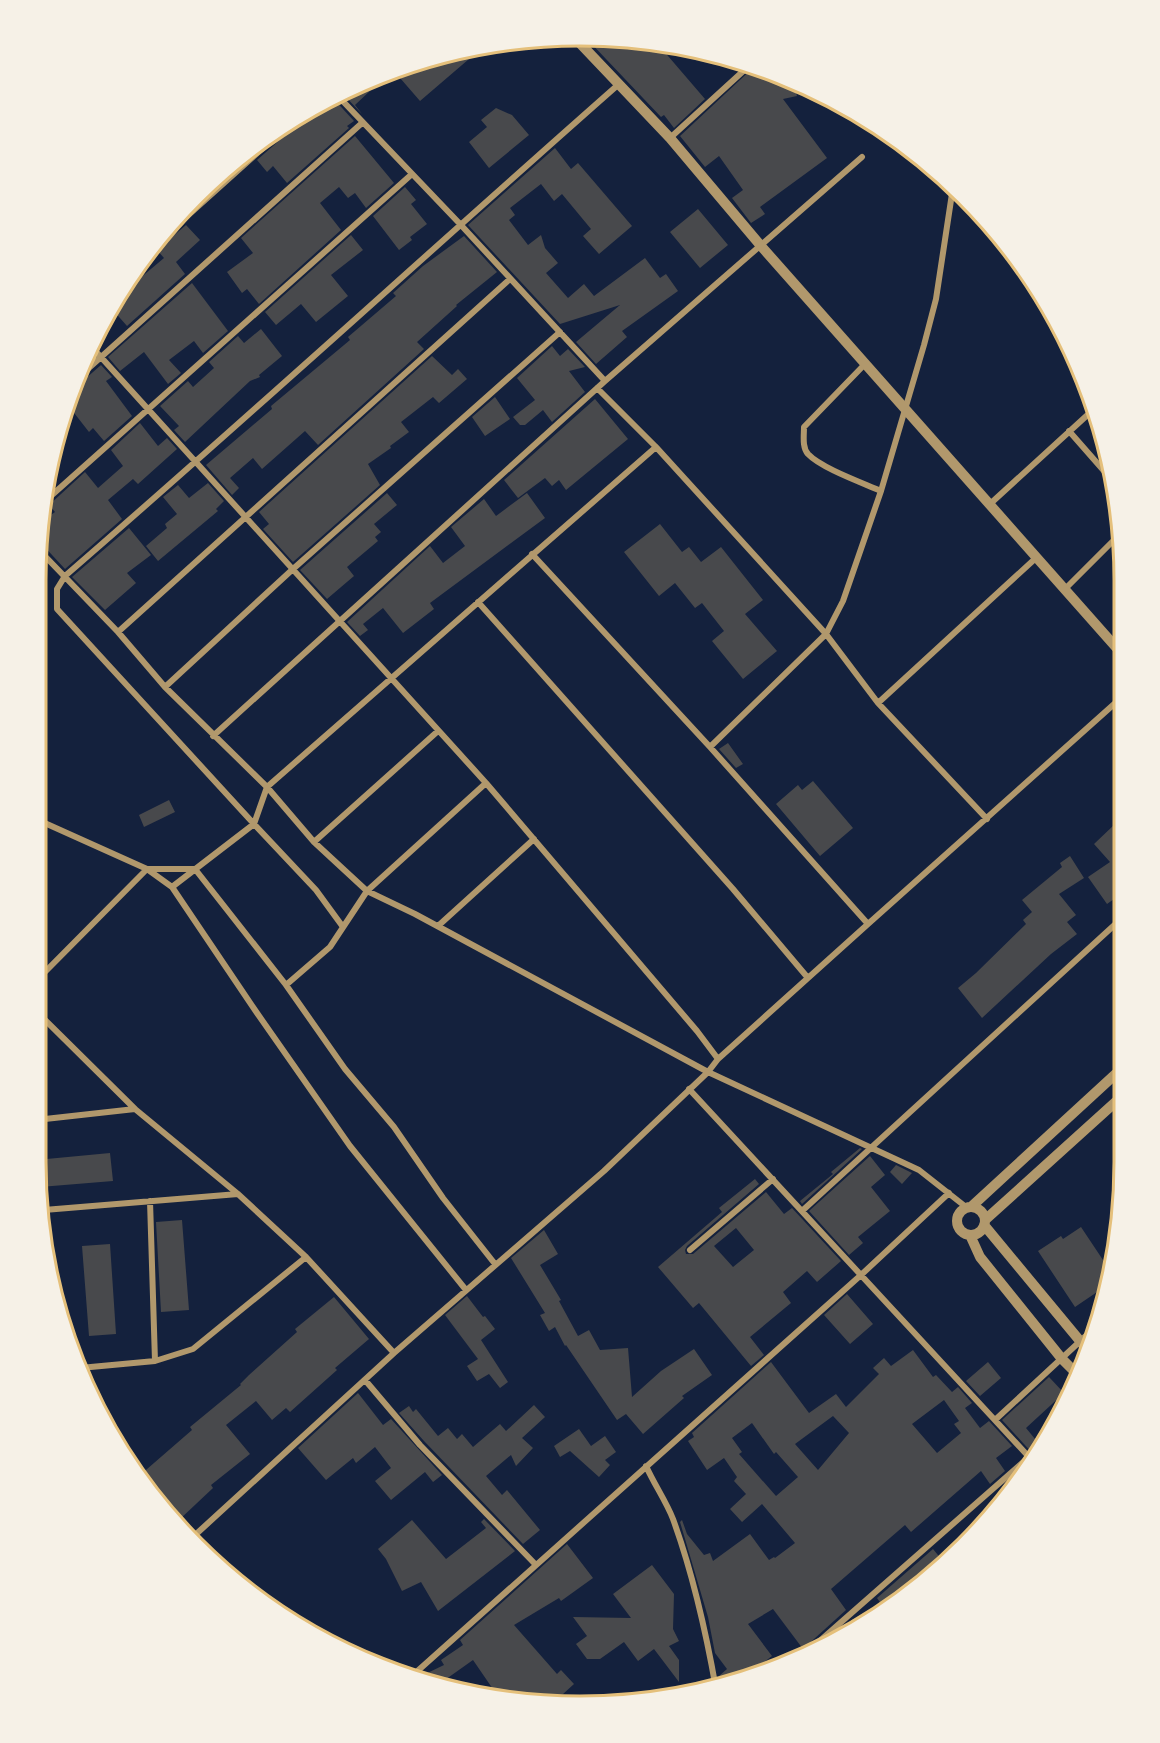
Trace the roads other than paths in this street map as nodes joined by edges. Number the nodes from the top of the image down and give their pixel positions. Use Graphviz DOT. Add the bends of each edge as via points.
graph roads {
  1 [pos="583,46"];
  2 [pos="742,72"];
  3 [pos="619,84"];
  4 [pos="343,102"];
  5 [pos="362,123"];
  6 [pos="670,138"];
  7 [pos="862,157"];
  8 [pos="239,170"];
  9 [pos="412,174"];
  10 [pos="215,191"];
  11 [pos="951,198"];
  12 [pos="460,224"];
  13 [pos="760,246"];
  14 [pos="510,279"];
  15 [pos="560,332"];
  16 [pos="98,353"];
  17 [pos="102,357"];
  18 [pos="865,364"];
  19 [pos="92,366"];
  20 [pos="605,381"];
  21 [pos="597,388"];
  22 [pos="149,409"];
  23 [pos="904,409"];
  24 [pos="1087,415"];
  25 [pos="1069,431"];
  26 [pos="656,447"];
  27 [pos="196,462"];
  28 [pos="1101,467"];
  29 [pos="881,491"];
  30 [pos="54,493"];
  31 [pos="990,504"];
  32 [pos="246,517"];
  33 [pos="1112,541"];
  34 [pos="532,554"];
  35 [pos="1037,557"];
  36 [pos="47,558"];
  37 [pos="293,569"];
  38 [pos="65,576"];
  39 [pos="1065,589"];
  40 [pos="478,602"];
  41 [pos="340,622"];
  42 [pos="118,632"];
  43 [pos="826,634"];
  44 [pos="1114,645"];
  45 [pos="392,678"];
  46 [pos="165,687"];
  47 [pos="878,704"];
  48 [pos="1114,704"];
  49 [pos="438,731"];
  50 [pos="213,736"];
  51 [pos="710,747"];
  52 [pos="486,783"];
  53 [pos="267,787"];
  54 [pos="987,819"];
  55 [pos="46,824"];
  56 [pos="254,824"];
  57 [pos="534,839"];
  58 [pos="314,842"];
  59 [pos="147,869"];
  60 [pos="195,869"];
  61 [pos="172,887"];
  62 [pos="367,891"];
  63 [pos="868,924"];
  64 [pos="438,926"];
  65 [pos="1114,926"];
  66 [pos="343,927"];
  67 [pos="46,971"];
  68 [pos="808,978"];
  69 [pos="286,986"];
  70 [pos="46,1020"];
  71 [pos="718,1059"];
  72 [pos="708,1072"];
  73 [pos="1114,1075"];
  74 [pos="689,1089"];
  75 [pos="1114,1104"];
  76 [pos="135,1109"];
  77 [pos="46,1119"];
  78 [pos="870,1147"];
  79 [pos="773,1179"];
  80 [pos="949,1193"];
  81 [pos="238,1194"];
  82 [pos="150,1201"];
  83 [pos="969,1207"];
  84 [pos="49,1210"];
  85 [pos="802,1210"];
  86 [pos="984,1223"];
  87 [pos="970,1235"];
  88 [pos="690,1250"];
  89 [pos="306,1257"];
  90 [pos="495,1264"];
  91 [pos="861,1275"];
  92 [pos="466,1290"];
  93 [pos="1082,1343"];
  94 [pos="1081,1346"];
  95 [pos="394,1353"];
  96 [pos="1062,1359"];
  97 [pos="155,1361"];
  98 [pos="87,1367"];
  99 [pos="1072,1369"];
  100 [pos="365,1380"];
  101 [pos="995,1420"];
  102 [pos="1027,1455"];
  103 [pos="646,1466"];
  104 [pos="1016,1470"];
  105 [pos="197,1533"];
  106 [pos="536,1565"];
  107 [pos="825,1636"];
  108 [pos="418,1671"];
  109 [pos="715,1679"];
  1 -- 3 [label="street"];
  2 -- 6 [label="street"];
  3 -- 6 [label="street"];
  3 -- 12 [label="street"];
  4 -- 5 [label="street"];
  5 -- 9 [label="street"];
  5 -- 17 [label="street"];
  6 -- 13 [label="street"];
  7 -- 13 [label="street"];
  8 -- 10 [label="street"];
  9 -- 12 [label="street"];
  9 -- 22 [label="street"];
  11 -- 23 [label="street" via="936,299"];
  12 -- 14 [label="street"];
  12 -- 27 [label="street"];
  13 -- 18 [label="street"];
  13 -- 20 [label="street"];
  14 -- 15 [label="street"];
  14 -- 32 [label="street"];
  15 -- 20 [label="street"];
  15 -- 37 [label="street"];
  16 -- 17 [label="street"];
  17 -- 19 [label="street"];
  17 -- 22 [label="street"];
  18 -- 23 [label="street"];
  18 -- 29 [label="street" via="804,427 804,442 807,453 819,462"];
  20 -- 21 [label="street"];
  21 -- 26 [label="street"];
  21 -- 41 [label="street"];
  22 -- 27 [label="street"];
  22 -- 30 [label="street"];
  23 -- 29 [label="street"];
  23 -- 31 [label="street"];
  24 -- 25 [label="street"];
  25 -- 28 [label="street"];
  25 -- 31 [label="street"];
  26 -- 34 [label="street"];
  26 -- 43 [label="street"];
  27 -- 32 [label="street"];
  27 -- 38 [label="street"];
  29 -- 43 [label="street" via="843,601"];
  31 -- 35 [label="street"];
  32 -- 37 [label="street"];
  32 -- 42 [label="street"];
  33 -- 39 [label="street"];
  34 -- 40 [label="street"];
  34 -- 51 [label="street"];
  35 -- 39 [label="street"];
  35 -- 47 [label="street"];
  36 -- 38 [label="street"];
  37 -- 41 [label="street"];
  37 -- 46 [label="street"];
  38 -- 42 [label="street"];
  38 -- 56 [label="street" via="57,589 57,609"];
  39 -- 44 [label="street"];
  40 -- 45 [label="street"];
  40 -- 68 [label="street"];
  41 -- 45 [label="street"];
  41 -- 50 [label="street"];
  42 -- 46 [label="street"];
  43 -- 47 [label="street"];
  43 -- 51 [label="street"];
  45 -- 49 [label="street"];
  45 -- 53 [label="street"];
  46 -- 50 [label="street"];
  47 -- 54 [label="street"];
  48 -- 54 [label="street"];
  49 -- 52 [label="street"];
  49 -- 58 [label="street"];
  50 -- 53 [label="street"];
  51 -- 63 [label="street"];
  52 -- 57 [label="street"];
  52 -- 62 [label="street"];
  53 -- 56 [label="street"];
  53 -- 58 [label="street"];
  54 -- 63 [label="street"];
  55 -- 59 [label="street"];
  56 -- 60 [label="street"];
  56 -- 66 [label="street" via="316,890"];
  57 -- 64 [label="street"];
  57 -- 71 [label="street"];
  58 -- 62 [label="street"];
  59 -- 60 [label="street"];
  59 -- 61 [label="street"];
  59 -- 67 [label="street"];
  60 -- 61 [label="street"];
  60 -- 69 [label="street"];
  61 -- 92 [label="street" via="350,1146"];
  62 -- 64 [label="street"];
  62 -- 66 [label="street"];
  63 -- 68 [label="street"];
  64 -- 72 [label="street"];
  65 -- 78 [label="street"];
  66 -- 69 [label="street" via="330,947"];
  68 -- 71 [label="street"];
  69 -- 90 [label="street"];
  70 -- 76 [label="street"];
  71 -- 72 [label="street"];
  72 -- 74 [label="street"];
  72 -- 78 [label="street"];
  73 -- 83 [label="street"];
  74 -- 79 [label="street"];
  74 -- 90 [label="street" via="604,1171"];
  75 -- 86 [label="street"];
  76 -- 77 [label="street"];
  76 -- 81 [label="street"];
  78 -- 80 [label="street" via="919,1170"];
  78 -- 85 [label="street"];
  79 -- 85 [label="street"];
  79 -- 88 [label="street"];
  80 -- 83 [label="street"];
  80 -- 91 [label="street"];
  81 -- 82 [label="street"];
  81 -- 89 [label="street"];
  82 -- 84 [label="street"];
  82 -- 97 [label="street"];
  83 -- 86 [label="street" via="982,1212"];
  83 -- 87 [label="street" via="958,1214 957,1224"];
  85 -- 91 [label="street"];
  86 -- 87 [label="street" via="979,1232"];
  86 -- 93 [label="street"];
  87 -- 96 [label="street" via="980,1257"];
  89 -- 95 [label="street"];
  89 -- 97 [label="street" via="193,1349"];
  90 -- 92 [label="street"];
  91 -- 101 [label="street"];
  91 -- 103 [label="street"];
  92 -- 95 [label="street"];
  94 -- 96 [label="street"];
  95 -- 100 [label="street"];
  96 -- 99 [label="street"];
  96 -- 101 [label="street"];
  97 -- 98 [label="street"];
  100 -- 105 [label="street"];
  100 -- 106 [label="street" via="420,1445"];
  101 -- 102 [label="street"];
  103 -- 106 [label="street"];
  103 -- 109 [label="street" via="679,1537"];
  104 -- 107 [label="street"];
  106 -- 108 [label="street"];
}
